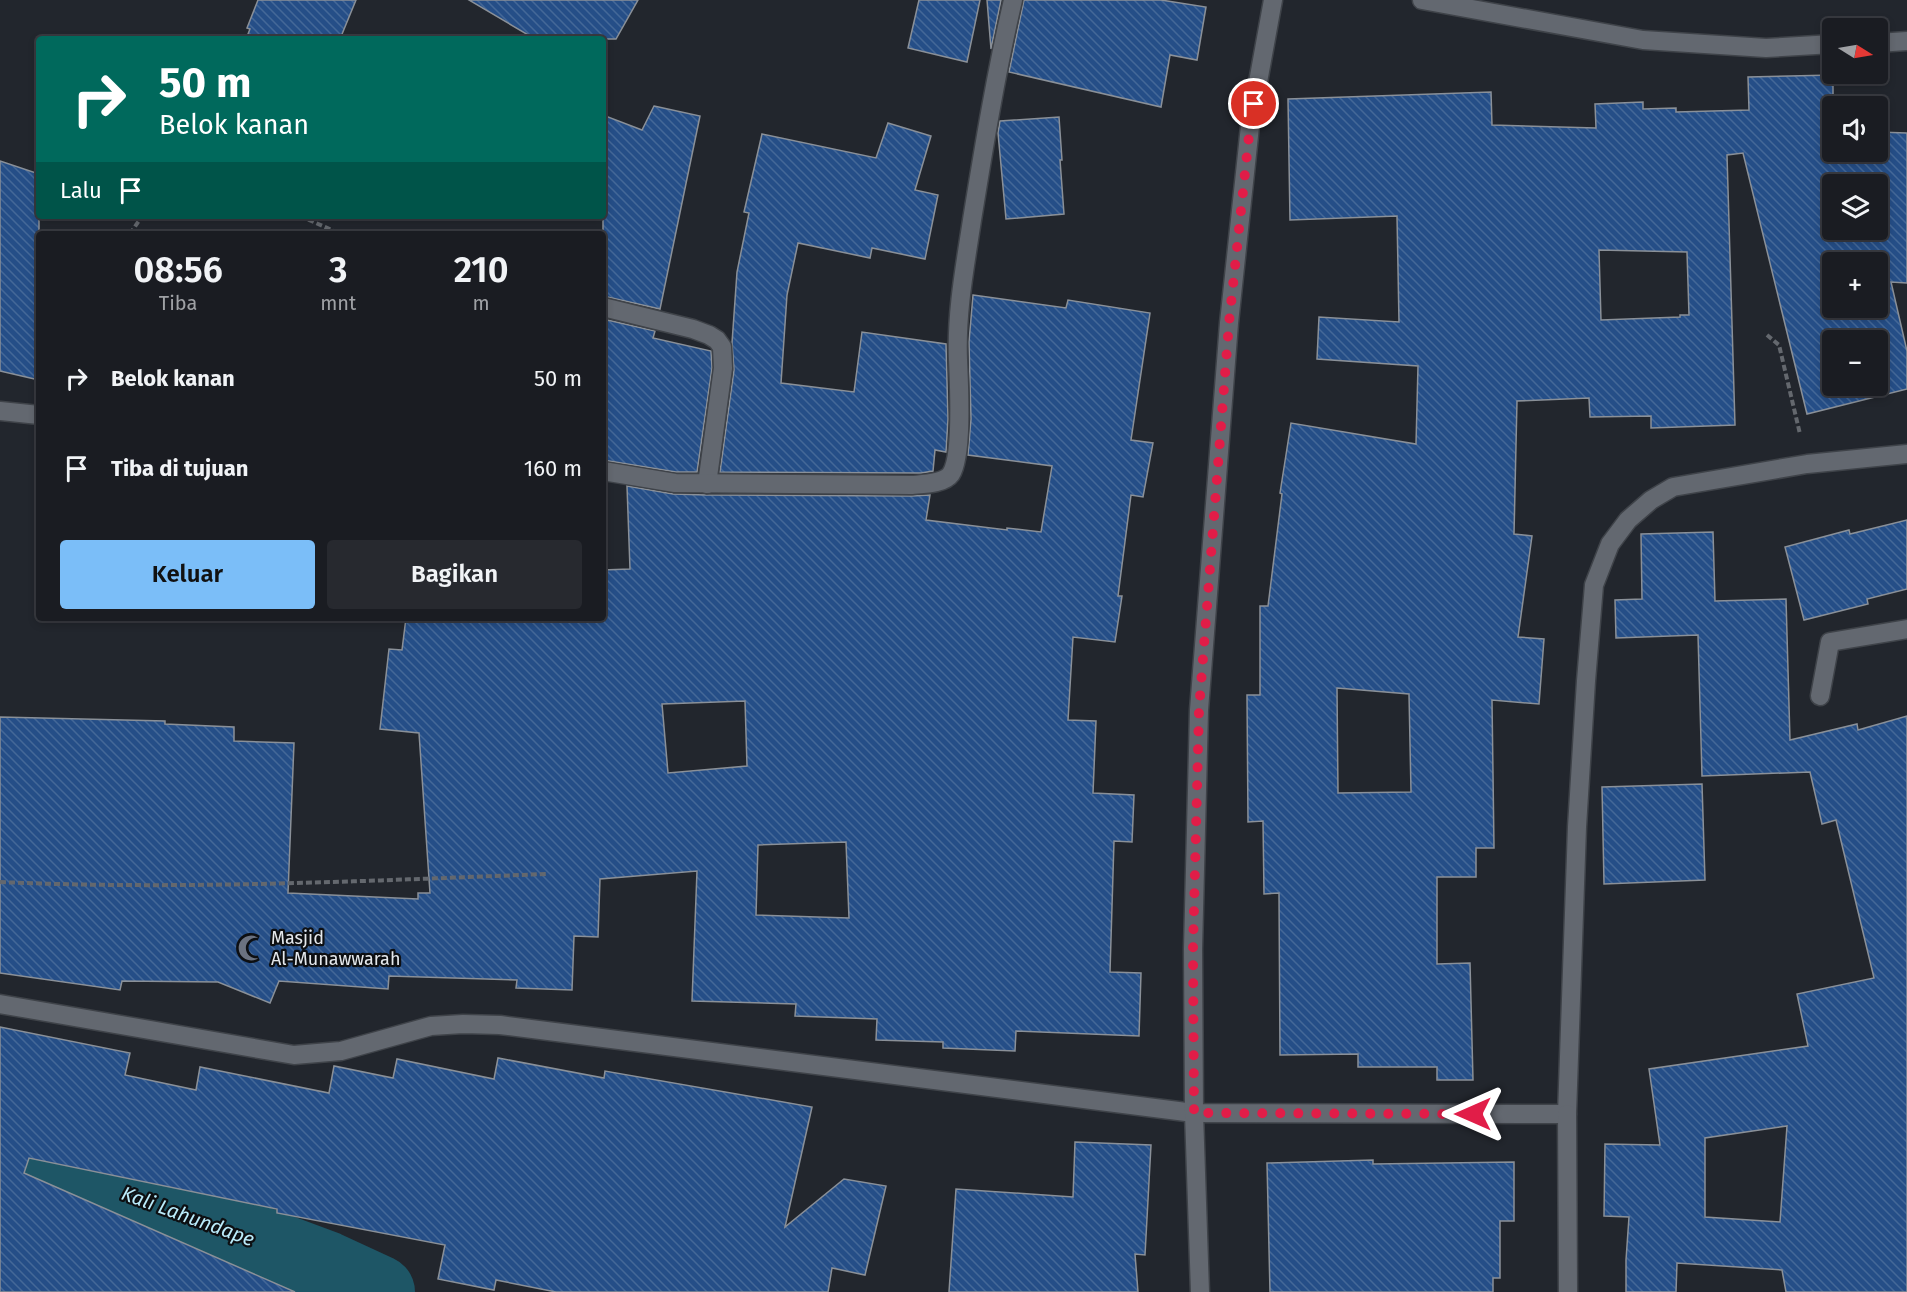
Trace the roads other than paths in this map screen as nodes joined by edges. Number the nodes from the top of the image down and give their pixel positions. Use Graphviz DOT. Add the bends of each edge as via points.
graph roads {
  1 [pos="1012,0"];
  2 [pos="1273,0"];
  3 [pos="1422,0"];
  4 [pos="1907,41"];
  5 [pos="1888,42"];
  6 [pos="1822,45"];
  7 [pos="606,308"];
  8 [pos="0,411"];
  9 [pos="36,415"];
  10 [pos="1907,454"];
  11 [pos="606,472"];
  12 [pos="707,484"];
  13 [pos="1907,629"];
  14 [pos="1820,696"];
  15 [pos="0,1004"];
  16 [pos="1194,1113"];
  17 [pos="1567,1114"];
  18 [pos="1200,1292"];
  19 [pos="1568,1292"];
  1 -- 12 [label="street" via="985,136 958,321 960,406 952,473 920,484"];
  2 -- 16 [label="street" via="1250,126 1234,276 1199,710 1193,949"];
  3 -- 6 [label="street" via="1643,40 1766,48"];
  4 -- 5 [label="street"];
  7 -- 12 [label="street" via="693,329 717,340 722,347 723,368"];
  8 -- 9 [label="street"];
  10 -- 17 [label="street" via="1807,464 1672,487 1628,520 1610,544 1594,585 1586,681"];
  11 -- 12 [label="street"];
  13 -- 14 [label="street" via="1830,642"];
  15 -- 16 [label="street" via="294,1055 341,1051 432,1026 500,1025"];
  16 -- 17 [label="street"];
  16 -- 18 [label="street"];
  17 -- 19 [label="street"];
}
